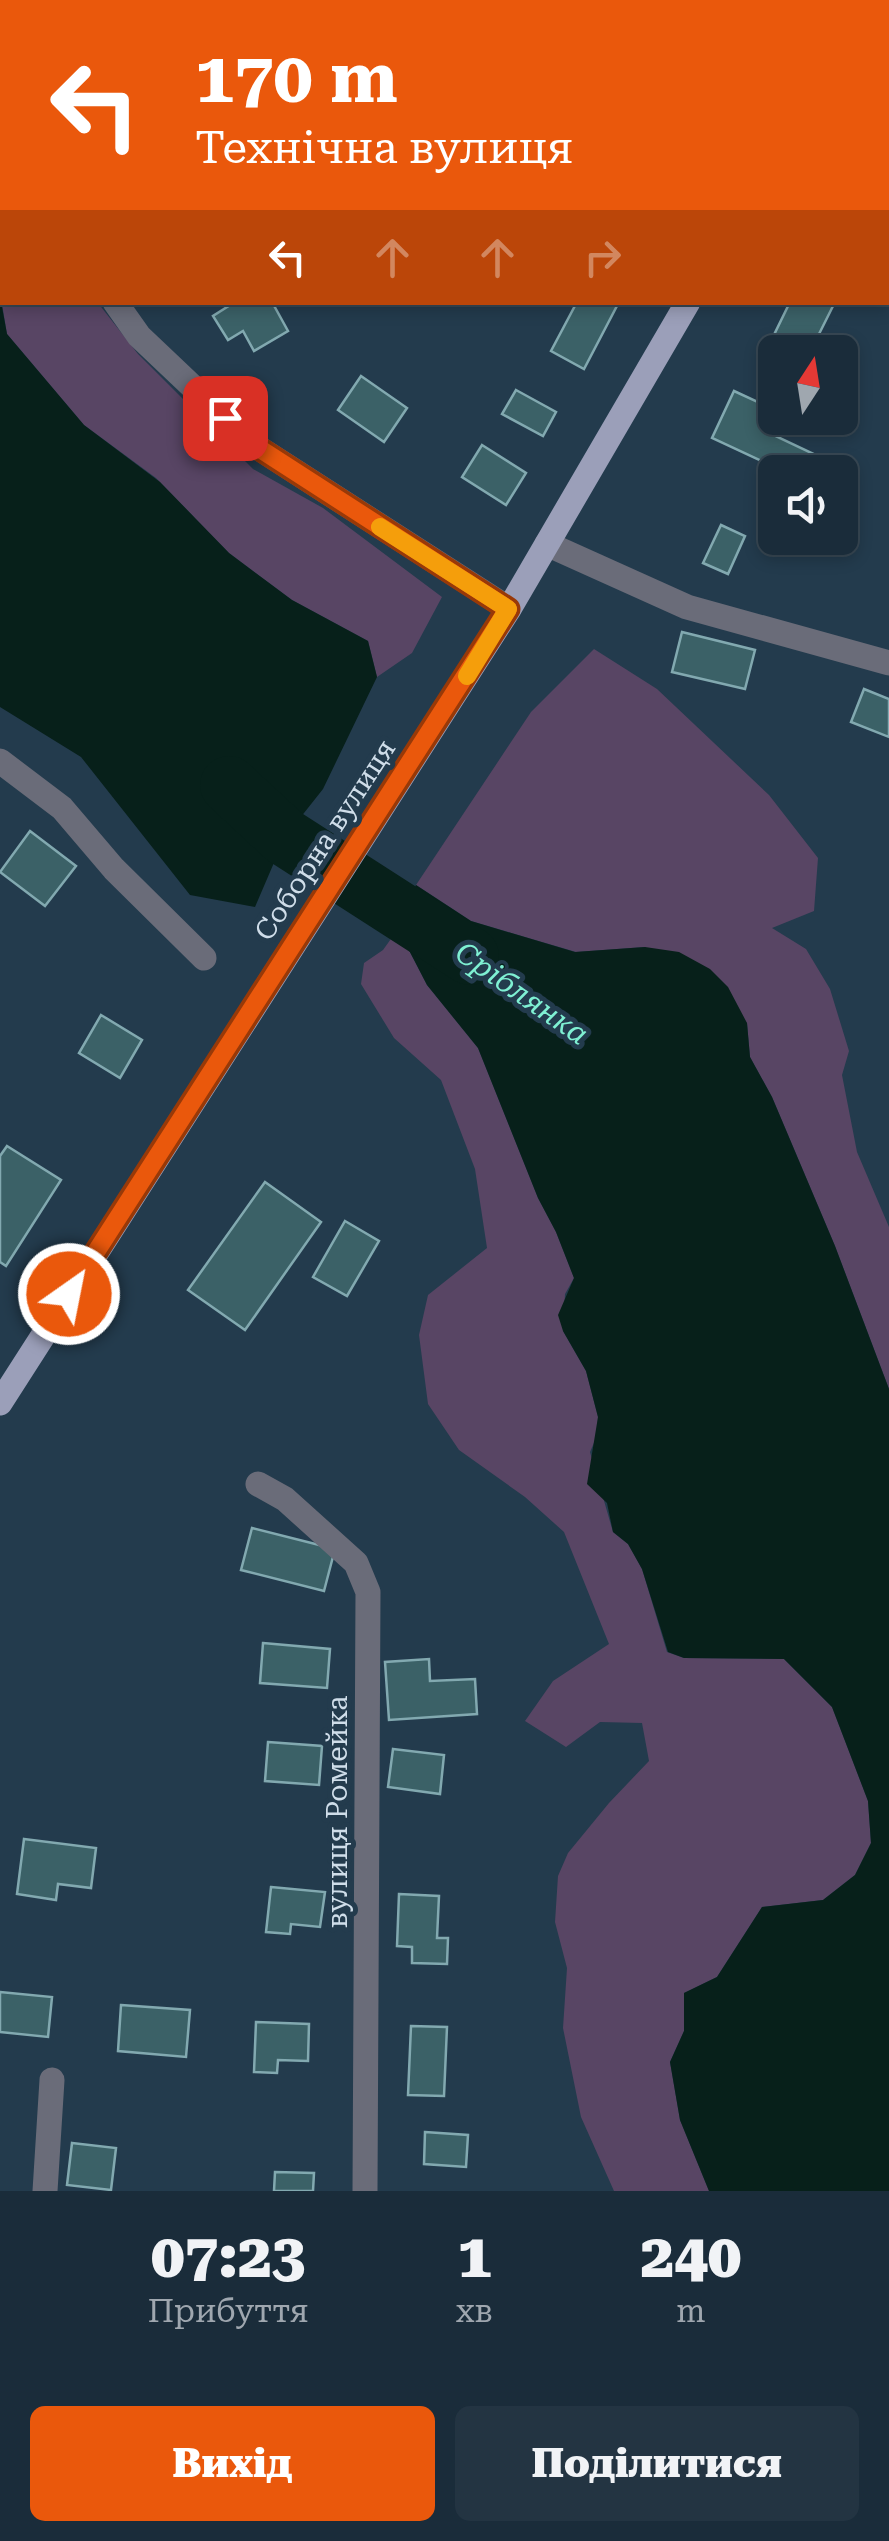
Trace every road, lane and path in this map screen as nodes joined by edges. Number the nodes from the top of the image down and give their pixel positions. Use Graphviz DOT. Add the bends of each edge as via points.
graph roads {
  1 [pos="117,305"];
  2 [pos="686,305"];
  3 [pos="547,544"];
  4 [pos="508,609"];
  5 [pos="889,662"];
  6 [pos="0,761"];
  7 [pos="204,958"];
  8 [pos="0,1403"];
  9 [pos="258,1484"];
  10 [pos="52,2080"];
  11 [pos="44,2191"];
  12 [pos="365,2191"];
  1 -- 4 [label="street" via="139,336 254,445"];
  2 -- 3 [label="main road, Соборна вулиця"];
  3 -- 4 [label="main road, Соборна вулиця"];
  3 -- 5 [label="street" via="687,607"];
  4 -- 8 [label="main road, Соборна вулиця"];
  6 -- 7 [label="street" via="62,808"];
  9 -- 12 [label="street, вулиця Ромейка" via="285,1499 356,1563 368,1592"];
  10 -- 11 [label="street"];
}
